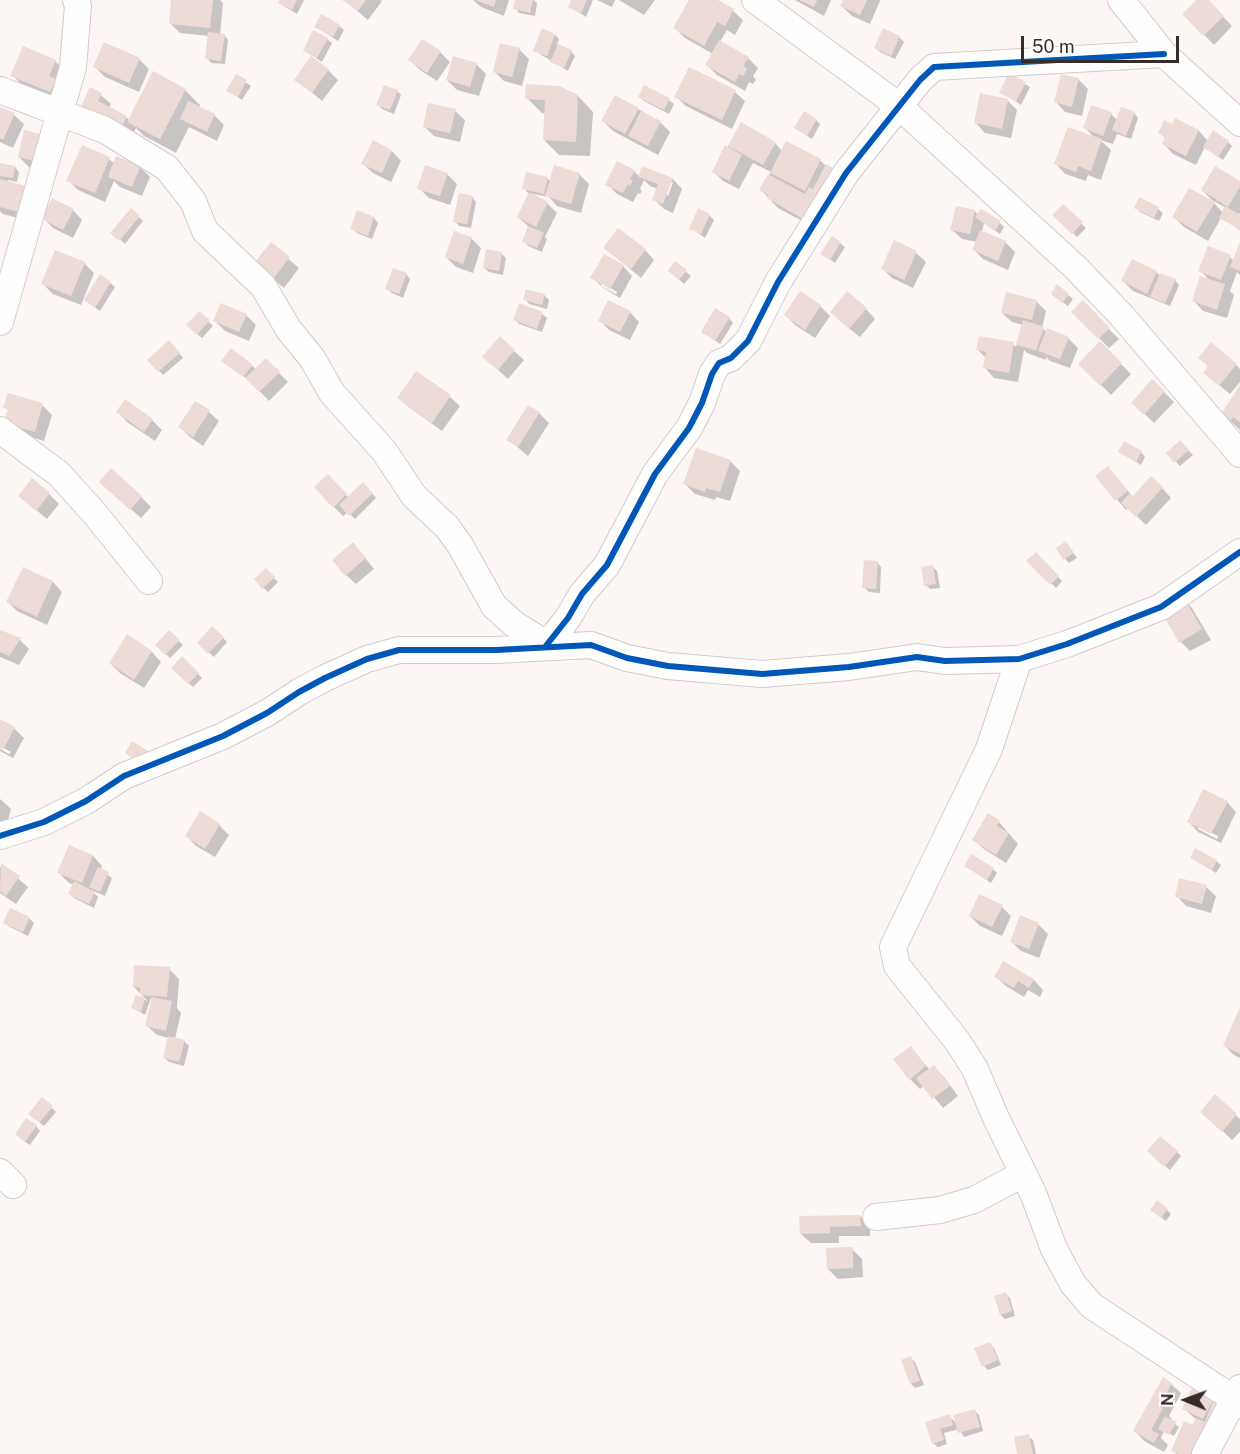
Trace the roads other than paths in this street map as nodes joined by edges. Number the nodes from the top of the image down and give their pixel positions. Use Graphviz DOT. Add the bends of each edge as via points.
graph roads {
  1 [pos="755,0"];
  2 [pos="1122,0"];
  3 [pos="83,2"];
  4 [pos="1164,54"];
  5 [pos="0,90"];
  6 [pos="898,106"];
  7 [pos="61,114"];
  8 [pos="1240,123"];
  9 [pos="0,322"];
  10 [pos="0,430"];
  11 [pos="1240,454"];
  12 [pos="1240,552"];
  13 [pos="149,581"];
  14 [pos="545,647"];
  15 [pos="1019,659"];
  16 [pos="0,836"];
  17 [pos="1023,1174"];
  18 [pos="876,1217"];
  19 [pos="1238,1397"];
  20 [pos="1205,1454"];
  1 -- 6 [label="street"];
  2 -- 4 [label="street"];
  3 -- 7 [label="street"];
  4 -- 6 [label="street" via="934,67"];
  4 -- 8 [label="street"];
  5 -- 7 [label="street"];
  6 -- 11 [label="street" via="1075,267"];
  6 -- 14 [label="street" via="812,225 748,341 731,358 719,363 689,428 655,474 607,565"];
  7 -- 9 [label="street"];
  7 -- 14 [label="street" via="105,130 167,168 193,201 205,231 262,286 332,393 384,451 414,496 454,536 494,606"];
  10 -- 13 [label="street" via="59,474"];
  12 -- 15 [label="street" via="1161,607"];
  14 -- 15 [label="street" via="591,645 658,664 762,674 849,668 917,657 945,661"];
  14 -- 16 [label="street" via="399,650 367,659 325,678 223,736 124,776 44,822"];
  15 -- 17 [label="street" via="989,748 893,947 897,966 975,1069"];
  17 -- 18 [label="street" via="974,1200 940,1210"];
  17 -- 19 [label="street" via="1053,1249 1073,1284 1092,1306"];
  19 -- 20 [label="street"];
}
